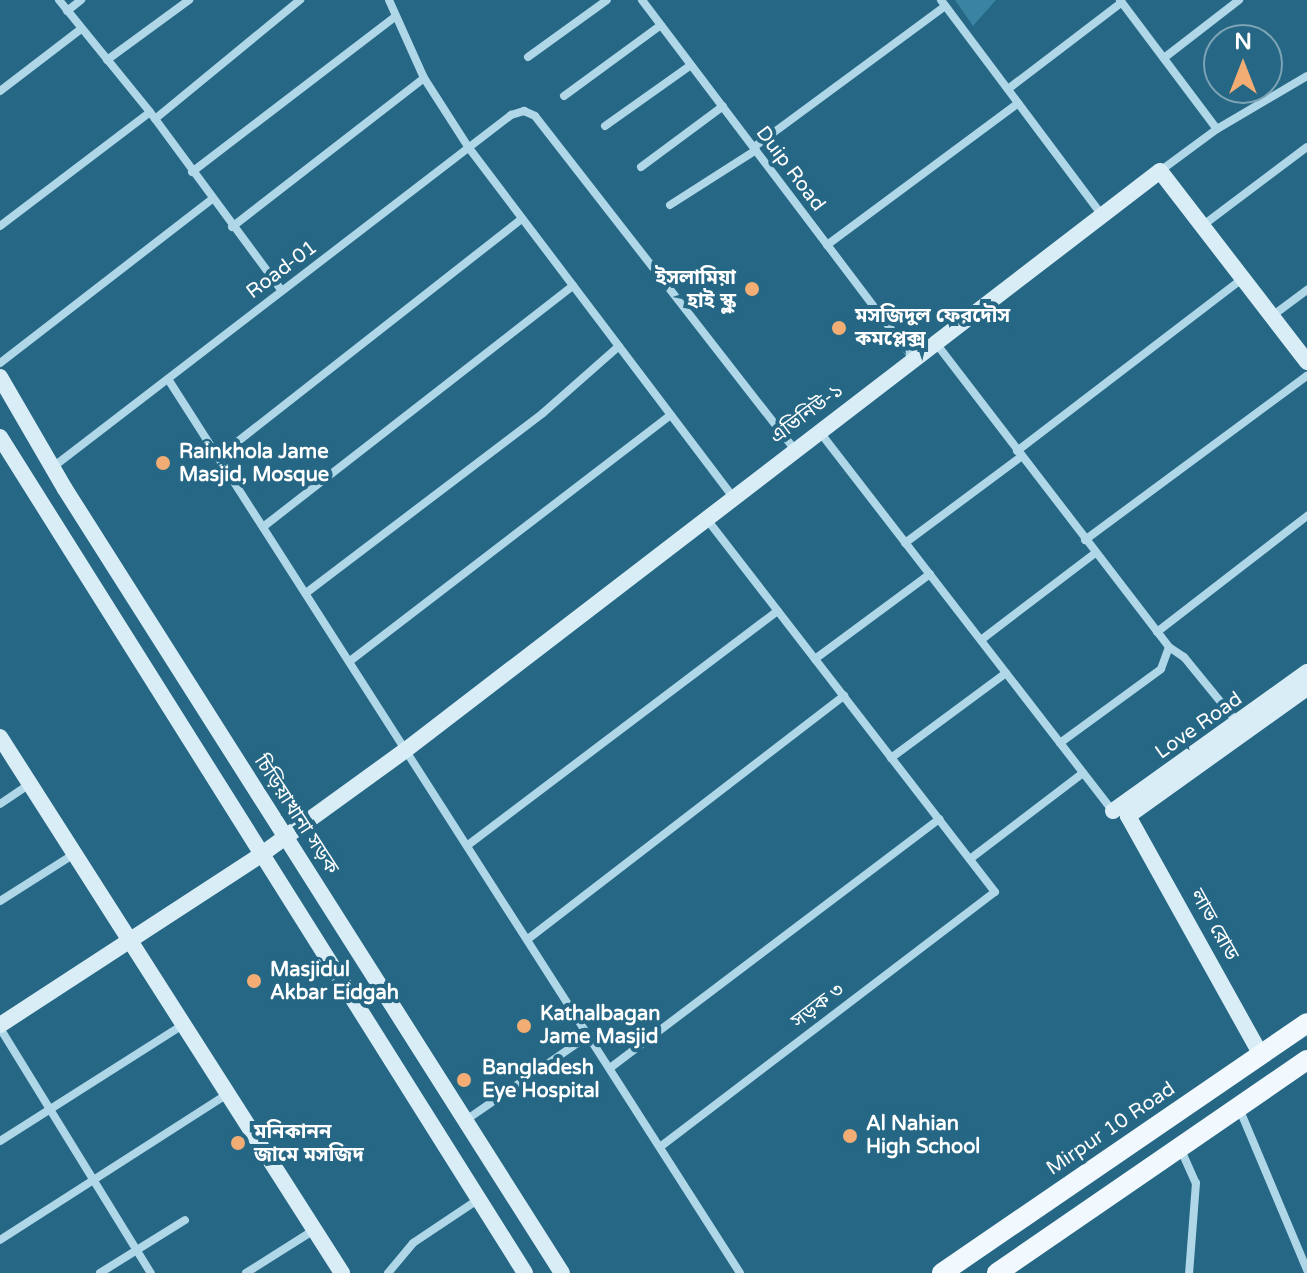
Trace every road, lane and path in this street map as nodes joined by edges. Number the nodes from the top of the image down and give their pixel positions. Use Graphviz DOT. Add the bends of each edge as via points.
graph roads {
  1 [pos="59,0"];
  2 [pos="81,0"];
  3 [pos="189,0"];
  4 [pos="300,0"];
  5 [pos="389,0"];
  6 [pos="607,0"];
  7 [pos="642,0"];
  8 [pos="1239,0"];
  9 [pos="1121,1"];
  10 [pos="943,3"];
  11 [pos="67,11"];
  12 [pos="395,17"];
  13 [pos="661,25"];
  14 [pos="81,29"];
  15 [pos="528,57"];
  16 [pos="1164,58"];
  17 [pos="107,60"];
  18 [pos="691,65"];
  19 [pos="1307,76"];
  20 [pos="424,78"];
  21 [pos="1008,89"];
  22 [pos="0,91"];
  23 [pos="564,96"];
  24 [pos="1018,103"];
  25 [pos="723,106"];
  26 [pos="152,115"];
  27 [pos="605,126"];
  28 [pos="1217,129"];
  29 [pos="1307,147"];
  30 [pos="469,148"];
  31 [pos="755,149"];
  32 [pos="641,167"];
  33 [pos="1160,171"];
  34 [pos="192,172"];
  35 [pos="212,199"];
  36 [pos="670,205"];
  37 [pos="1102,215"];
  38 [pos="522,219"];
  39 [pos="0,226"];
  40 [pos="1202,226"];
  41 [pos="232,227"];
  42 [pos="827,245"];
  43 [pos="1243,278"];
  44 [pos="573,286"];
  45 [pos="281,290"];
  46 [pos="1307,290"];
  47 [pos="1272,316"];
  48 [pos="935,342"];
  49 [pos="619,346"];
  50 [pos="913,358"];
  51 [pos="1307,362"];
  52 [pos="0,363"];
  53 [pos="1307,376"];
  54 [pos="0,377"];
  55 [pos="168,379"];
  56 [pos="671,415"];
  57 [pos="818,430"];
  58 [pos="0,437"];
  59 [pos="794,449"];
  60 [pos="1019,454"];
  61 [pos="218,457"];
  62 [pos="53,468"];
  63 [pos="65,489"];
  64 [pos="732,496"];
  65 [pos="38,504"];
  66 [pos="1307,516"];
  67 [pos="705,517"];
  68 [pos="263,527"];
  69 [pos="1085,540"];
  70 [pos="905,543"];
  71 [pos="1095,553"];
  72 [pos="930,574"];
  73 [pos="306,593"];
  74 [pos="777,611"];
  75 [pos="1157,632"];
  76 [pos="981,640"];
  77 [pos="1169,647"];
  78 [pos="815,659"];
  79 [pos="350,661"];
  80 [pos="1307,672"];
  81 [pos="1006,673"];
  82 [pos="1307,688"];
  83 [pos="844,696"];
  84 [pos="1237,723"];
  85 [pos="0,737"];
  86 [pos="1060,743"];
  87 [pos="407,749"];
  88 [pos="891,758"];
  89 [pos="1083,773"];
  90 [pos="30,784"];
  91 [pos="0,804"];
  92 [pos="1124,808"];
  93 [pos="939,819"];
  94 [pos="285,834"];
  95 [pos="468,845"];
  96 [pos="74,854"];
  97 [pos="262,854"];
  98 [pos="970,859"];
  99 [pos="0,901"];
  100 [pos="528,939"];
  101 [pos="129,941"];
  102 [pos="1307,1023"];
  103 [pos="183,1025"];
  104 [pos="0,1026"];
  105 [pos="589,1035"];
  106 [pos="1261,1055"];
  107 [pos="1307,1060"];
  108 [pos="610,1068"];
  109 [pos="227,1094"];
  110 [pos="1239,1107"];
  111 [pos="48,1109"];
  112 [pos="466,1120"];
  113 [pos="0,1141"];
  114 [pos="660,1147"];
  115 [pos="1181,1149"];
  116 [pos="93,1180"];
  117 [pos="479,1199"];
  118 [pos="185,1220"];
  119 [pos="314,1230"];
  120 [pos="0,1240"];
  121 [pos="136,1250"];
  122 [pos="1307,1270"];
  123 [pos="100,1273"];
  124 [pos="151,1273"];
  125 [pos="246,1273"];
  126 [pos="342,1273"];
  127 [pos="388,1273"];
  128 [pos="525,1273"];
  129 [pos="562,1273"];
  130 [pos="740,1273"];
  131 [pos="942,1273"];
  132 [pos="997,1273"];
  133 [pos="1189,1273"];
  1 -- 11 [label="street"];
  2 -- 11 [label="street"];
  3 -- 17 [label="street"];
  4 -- 26 [label="street"];
  5 -- 12 [label="street"];
  6 -- 15 [label="street"];
  7 -- 13 [label="street, Duip Road"];
  8 -- 16 [label="street"];
  9 -- 16 [label="street"];
  9 -- 21 [label="street"];
  10 -- 21 [label="street"];
  10 -- 31 [label="street"];
  11 -- 14 [label="street"];
  12 -- 20 [label="street"];
  12 -- 34 [label="street"];
  13 -- 18 [label="street, Duip Road"];
  13 -- 23 [label="street"];
  14 -- 17 [label="street"];
  14 -- 22 [label="street"];
  16 -- 28 [label="street"];
  17 -- 26 [label="street"];
  18 -- 25 [label="street, Duip Road"];
  18 -- 27 [label="street"];
  19 -- 28 [label="street"];
  20 -- 30 [label="street"];
  20 -- 41 [label="street"];
  21 -- 24 [label="street"];
  24 -- 37 [label="street"];
  24 -- 42 [label="street"];
  25 -- 31 [label="street, Duip Road"];
  25 -- 32 [label="street"];
  26 -- 34 [label="street"];
  26 -- 39 [label="street"];
  28 -- 33 [label="street"];
  29 -- 40 [label="street"];
  30 -- 38 [label="street"];
  30 -- 45 [label="street, Road-01"];
  30 -- 59 [label="street, Road-01" via="518,112 535,116"];
  31 -- 36 [label="street"];
  31 -- 42 [label="street, Duip Road"];
  33 -- 37 [label="street, এভিনিউ-১"];
  33 -- 40 [label="street"];
  34 -- 35 [label="street"];
  35 -- 41 [label="street"];
  35 -- 52 [label="street"];
  37 -- 48 [label="street, এভিনিউ-১"];
  38 -- 44 [label="street"];
  38 -- 61 [label="street"];
  40 -- 43 [label="street"];
  41 -- 45 [label="street"];
  42 -- 50 [label="street, Duip Road"];
  43 -- 47 [label="street"];
  43 -- 60 [label="street"];
  44 -- 49 [label="street"];
  44 -- 68 [label="street"];
  45 -- 55 [label="street, Road-01"];
  46 -- 47 [label="street"];
  47 -- 51 [label="street"];
  48 -- 50 [label="street, এভিনিউ-১"];
  48 -- 60 [label="street"];
  49 -- 56 [label="street"];
  49 -- 73 [label="street" via="543,413"];
  50 -- 57 [label="street, এভিনিউ-১"];
  53 -- 69 [label="street"];
  54 -- 62 [label="street, চিড়িয়াখানা সড়ক"];
  55 -- 61 [label="street"];
  55 -- 62 [label="street, Road-01"];
  56 -- 64 [label="street"];
  56 -- 79 [label="street"];
  57 -- 59 [label="street, এভিনিউ-১"];
  57 -- 70 [label="street"];
  58 -- 65 [label="street"];
  59 -- 64 [label="street, এভিনিউ-১"];
  60 -- 69 [label="street"];
  60 -- 70 [label="street"];
  61 -- 68 [label="street"];
  62 -- 63 [label="street, চিড়িয়াখানা সড়ক"];
  63 -- 65 [label="street"];
  63 -- 94 [label="street, চিড়িয়াখানা সড়ক"];
  64 -- 67 [label="street, এভিনিউ-১"];
  65 -- 97 [label="street"];
  66 -- 75 [label="street"];
  67 -- 74 [label="street"];
  67 -- 87 [label="street, এভিনিউ-১"];
  68 -- 73 [label="street"];
  69 -- 71 [label="street"];
  70 -- 72 [label="street"];
  71 -- 75 [label="street"];
  71 -- 76 [label="street"];
  72 -- 76 [label="street"];
  72 -- 78 [label="street"];
  73 -- 79 [label="street"];
  74 -- 78 [label="street"];
  74 -- 95 [label="street"];
  75 -- 77 [label="street"];
  76 -- 81 [label="street"];
  77 -- 84 [label="street" via="1184,657"];
  77 -- 86 [label="street" via="1161,669"];
  78 -- 83 [label="street"];
  79 -- 87 [label="street"];
  80 -- 84 [label="street, Love Road"];
  81 -- 86 [label="street"];
  81 -- 88 [label="street"];
  82 -- 92 [label="street, Love Road"];
  83 -- 88 [label="street"];
  83 -- 100 [label="street"];
  84 -- 92 [label="street, Love Road"];
  85 -- 90 [label="street"];
  86 -- 89 [label="street"];
  87 -- 94 [label="street, এভিনিউ-১"];
  87 -- 95 [label="street"];
  88 -- 93 [label="street"];
  89 -- 92 [label="street"];
  89 -- 98 [label="street"];
  90 -- 91 [label="street"];
  90 -- 96 [label="street"];
  92 -- 106 [label="street, লাভ রোড"];
  93 -- 98 [label="street"];
  93 -- 108 [label="street"];
  94 -- 97 [label="street, এভিনিউ-১"];
  94 -- 112 [label="street, চিড়িয়াখানা সড়ক"];
  95 -- 100 [label="street"];
  96 -- 99 [label="street"];
  96 -- 101 [label="street"];
  97 -- 101 [label="street, এভিনিউ-১"];
  97 -- 117 [label="street"];
  98 -- 114 [label="street, সড়ক ৩" via="995,892"];
  100 -- 105 [label="street"];
  101 -- 103 [label="street"];
  101 -- 104 [label="street, এভিনিউ-১"];
  102 -- 106 [label="main road, Mirpur 10 Road"];
  103 -- 109 [label="street"];
  103 -- 111 [label="street"];
  104 -- 111 [label="street"];
  105 -- 108 [label="street"];
  105 -- 112 [label="street"];
  106 -- 131 [label="main road, Mirpur 10 Road"];
  107 -- 110 [label="main road"];
  108 -- 114 [label="street"];
  109 -- 116 [label="street"];
  109 -- 119 [label="street"];
  110 -- 115 [label="main road"];
  110 -- 122 [label="street"];
  111 -- 113 [label="street"];
  111 -- 116 [label="street"];
  112 -- 129 [label="street, চিড়িয়াখানা সড়ক"];
  114 -- 130 [label="street"];
  115 -- 132 [label="main road"];
  115 -- 133 [label="street" via="1196,1183"];
  116 -- 120 [label="street"];
  116 -- 121 [label="street"];
  117 -- 127 [label="street" via="413,1243"];
  117 -- 128 [label="street"];
  118 -- 121 [label="street"];
  119 -- 125 [label="street"];
  119 -- 126 [label="street"];
  121 -- 123 [label="street"];
  121 -- 124 [label="street"];
}
